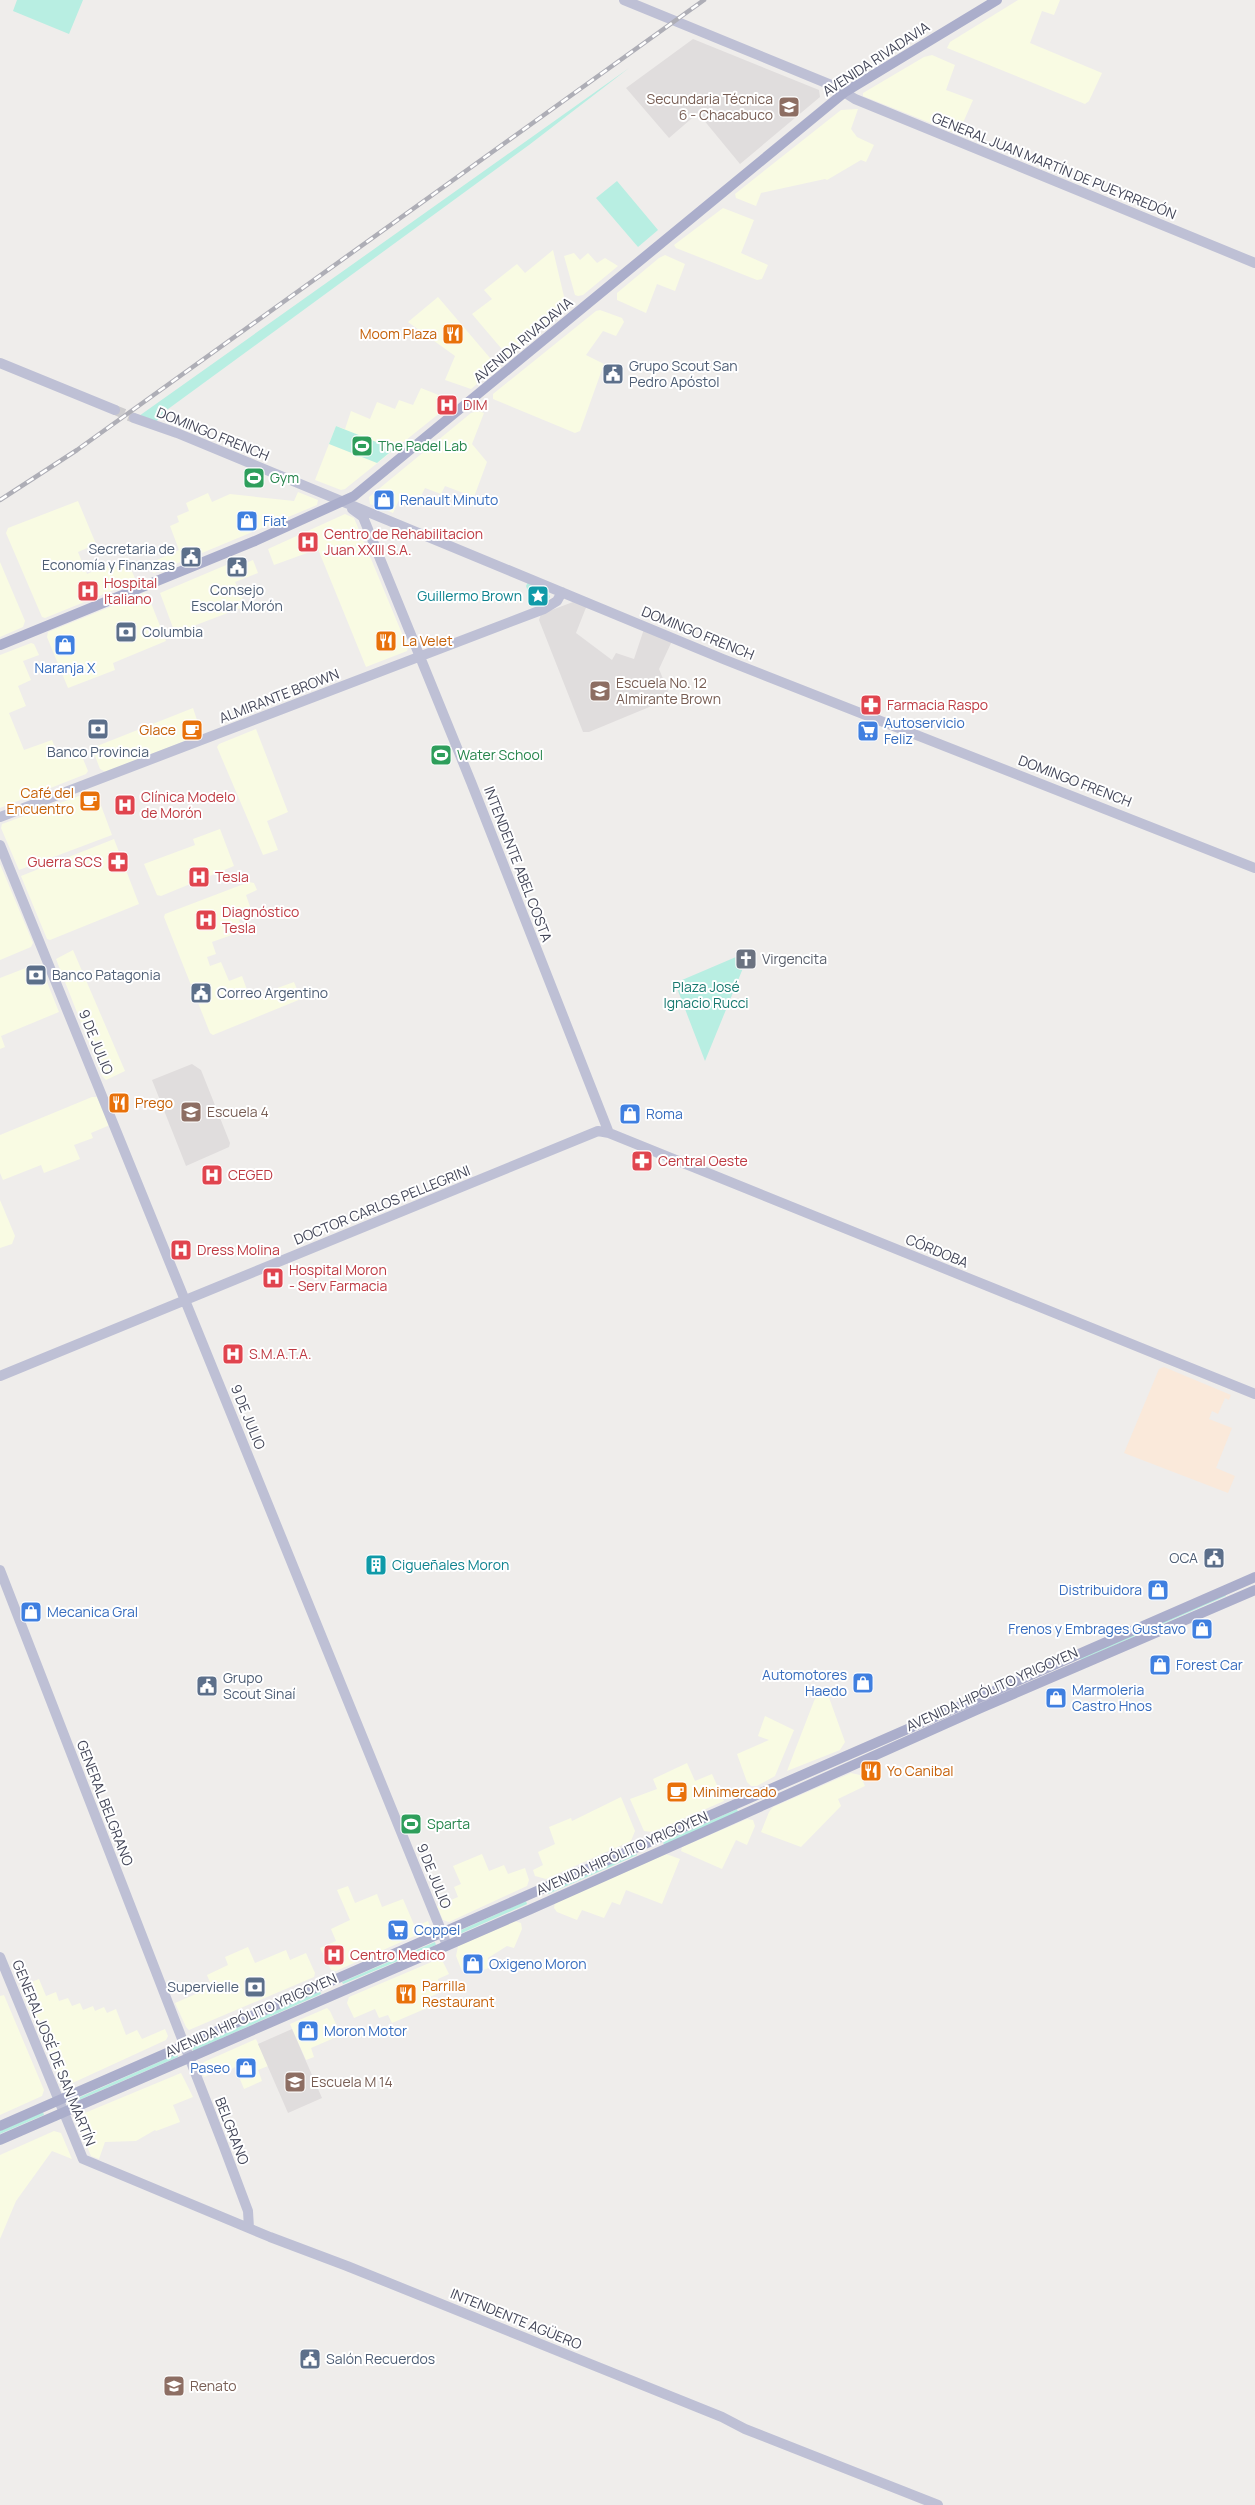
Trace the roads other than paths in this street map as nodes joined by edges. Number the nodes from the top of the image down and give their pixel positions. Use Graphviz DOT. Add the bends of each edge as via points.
graph roads {
  1 [pos="624,0"];
  2 [pos="997,0"];
  3 [pos="845,92"];
  4 [pos="1255,263"];
  5 [pos="0,363"];
  6 [pos="114,410"];
  7 [pos="134,418"];
  8 [pos="344,502"];
  9 [pos="562,592"];
  10 [pos="0,645"];
  11 [pos="421,657"];
  12 [pos="0,817"];
  13 [pos="0,844"];
  14 [pos="1255,868"];
  15 [pos="609,1133"];
  16 [pos="185,1300"];
  17 [pos="0,1376"];
  18 [pos="1255,1394"];
  19 [pos="0,1570"];
  20 [pos="1255,1577"];
  21 [pos="1255,1590"];
  22 [pos="442,1932"];
  23 [pos="447,1945"];
  24 [pos="0,1957"];
  25 [pos="184,2046"];
  26 [pos="188,2058"];
  27 [pos="58,2100"];
  28 [pos="63,2113"];
  29 [pos="0,2126"];
  30 [pos="0,2140"];
  31 [pos="83,2159"];
  32 [pos="249,2228"];
  33 [pos="938,2505"];
  1 -- 3 [label="street, GENERAL JUAN MARTÍN DE PUEYRREDÓN"];
  2 -- 3 [label="main road, AVENIDA RIVADAVIA"];
  3 -- 4 [label="street, GENERAL JUAN MARTÍN DE PUEYRREDÓN" via="855,99"];
  3 -- 8 [label="main road, AVENIDA RIVADAVIA"];
  5 -- 6 [label="street"];
  7 -- 8 [label="street, DOMINGO FRENCH"];
  8 -- 9 [label="street, DOMINGO FRENCH"];
  8 -- 10 [label="main road, AVENIDA RIVADAVIA"];
  8 -- 11 [label="street, INTENDENTE ABEL COSTA" via="363,517"];
  9 -- 11 [label="street, ALMIRANTE BROWN" via="557,601 544,609"];
  9 -- 14 [label="street, DOMINGO FRENCH" via="723,659"];
  11 -- 12 [label="street, ALMIRANTE BROWN"];
  11 -- 15 [label="street, INTENDENTE ABEL COSTA"];
  13 -- 16 [label="street, 9 DE JULIO"];
  15 -- 16 [label="street, DOCTOR CARLOS PELLEGRINI" via="598,1131"];
  15 -- 18 [label="street, CÓRDOBA"];
  16 -- 17 [label="street, DOCTOR CARLOS PELLEGRINI"];
  16 -- 22 [label="street, 9 DE JULIO"];
  19 -- 25 [label="street, GENERAL BELGRANO"];
  20 -- 22 [label="main road, AVENIDA HIPÓLITO YRIGOYEN"];
  21 -- 23 [label="main road, AVENIDA HIPÓLITO YRIGOYEN"];
  22 -- 23 [label="street, 9 DE JULIO"];
  22 -- 25 [label="main road, AVENIDA HIPÓLITO YRIGOYEN"];
  23 -- 26 [label="main road, AVENIDA HIPÓLITO YRIGOYEN"];
  24 -- 27 [label="street, GENERAL JOSÉ DE SAN MARTÍN"];
  25 -- 26 [label="street, BELGRANO"];
  25 -- 27 [label="main road, AVENIDA HIPÓLITO YRIGOYEN"];
  26 -- 28 [label="main road, AVENIDA HIPÓLITO YRIGOYEN"];
  26 -- 32 [label="street, BELGRANO" via="248,2211"];
  27 -- 28 [label="street, GENERAL JOSÉ DE SAN MARTÍN"];
  27 -- 29 [label="main road, AVENIDA HIPÓLITO YRIGOYEN"];
  28 -- 30 [label="main road, AVENIDA HIPÓLITO YRIGOYEN"];
  28 -- 31 [label="street, GENERAL JOSÉ DE SAN MARTÍN"];
  31 -- 32 [label="street, INTENDENTE AGÜERO"];
  32 -- 33 [label="street, INTENDENTE AGÜERO"];
}
